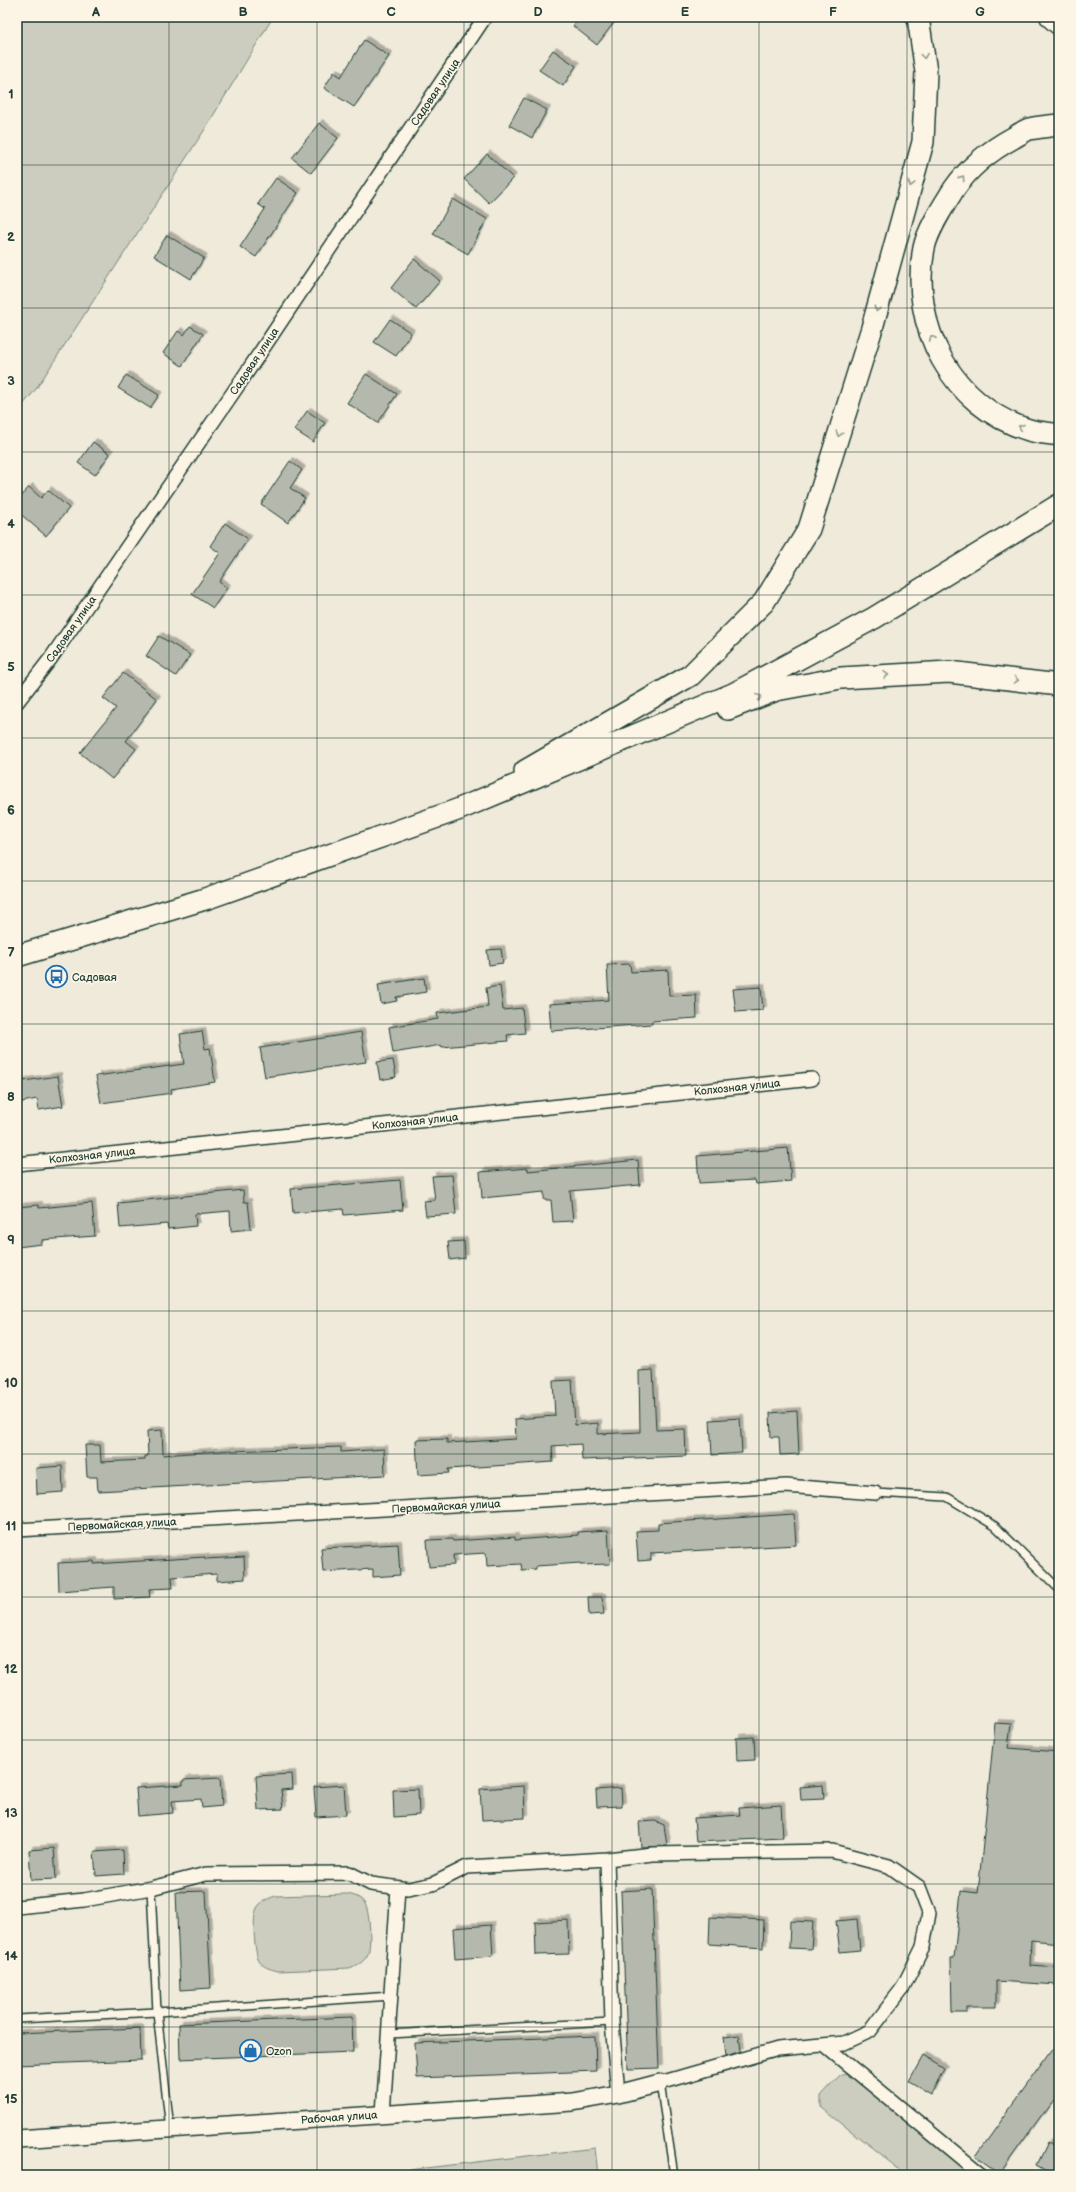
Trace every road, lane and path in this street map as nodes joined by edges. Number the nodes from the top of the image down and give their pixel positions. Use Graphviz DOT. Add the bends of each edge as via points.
graph roads {
  1 [pos="485,17"];
  2 [pos="918,17"];
  3 [pos="1051,17"];
  4 [pos="1059,24"];
  5 [pos="1059,125"];
  6 [pos="1059,435"];
  7 [pos="1059,505"];
  8 [pos="1059,685"];
  9 [pos="17,702"];
  10 [pos="525,783"];
  11 [pos="457,810"];
  12 [pos="17,956"];
  13 [pos="812,1079"];
  14 [pos="17,1164"];
  15 [pos="874,1493"];
  16 [pos="17,1530"];
  17 [pos="1059,1589"];
  18 [pos="607,1859"];
  19 [pos="151,1888"];
  20 [pos="398,1888"];
  21 [pos="17,1907"];
  22 [pos="391,1996"];
  23 [pos="157,2012"];
  24 [pos="17,2019"];
  25 [pos="612,2022"];
  26 [pos="389,2034"];
  27 [pos="824,2045"];
  28 [pos="660,2083"];
  29 [pos="618,2094"];
  30 [pos="384,2114"];
  31 [pos="170,2129"];
  32 [pos="17,2139"];
  33 [pos="674,2175"];
  34 [pos="982,2175"];
  1 -- 9 [label="street, Садовая улица" via="52,658"];
  2 -- 11 [label="main road, one-way" via="926,72 922,142 872,328 809,528 764,602 691,675"];
  3 -- 4 [label="main road"];
  6 -- 5 [label="main road, one-way" via="1030,430 999,417 972,398 945,367 927,329 920,290 924,247 941,208 966,173 992,150 1028,129"];
  7 -- 10 [label="main road" via="874,618 733,694"];
  10 -- 8 [label="main road, one-way" via="607,756 776,690 841,678 949,672"];
  10 -- 11 [label="main road"];
  11 -- 12 [label="main road" via="205,899"];
  13 -- 14 [label="street, Колхозная улица"];
  15 -- 16 [label="street, Первомайская улица" via="786,1486"];
  15 -- 17 [label="lane" via="947,1497 995,1526"];
  18 -- 20 [label="street" via="467,1867 433,1884 408,1889"];
  18 -- 25 [label="street"];
  18 -- 27 [label="street" via="653,1854 832,1851 889,1866 919,1887 929,1913 923,1947 902,1989 870,2031 844,2043"];
  19 -- 20 [label="street" via="206,1874 349,1873 371,1884"];
  19 -- 21 [label="street" via="84,1900"];
  19 -- 23 [label="lane"];
  20 -- 22 [label="street"];
  22 -- 23 [label="lane"];
  22 -- 26 [label="street"];
  23 -- 24 [label="lane"];
  23 -- 31 [label="lane"];
  25 -- 26 [label="lane"];
  25 -- 29 [label="street"];
  26 -- 30 [label="street"];
  27 -- 28 [label="street" via="778,2049"];
  27 -- 34 [label="street"];
  28 -- 29 [label="street, Рабочая улица"];
  28 -- 33 [label="lane"];
  29 -- 30 [label="street, Рабочая улица" via="573,2102"];
  30 -- 31 [label="street, Рабочая улица"];
  31 -- 32 [label="street, Рабочая улица"];
}
